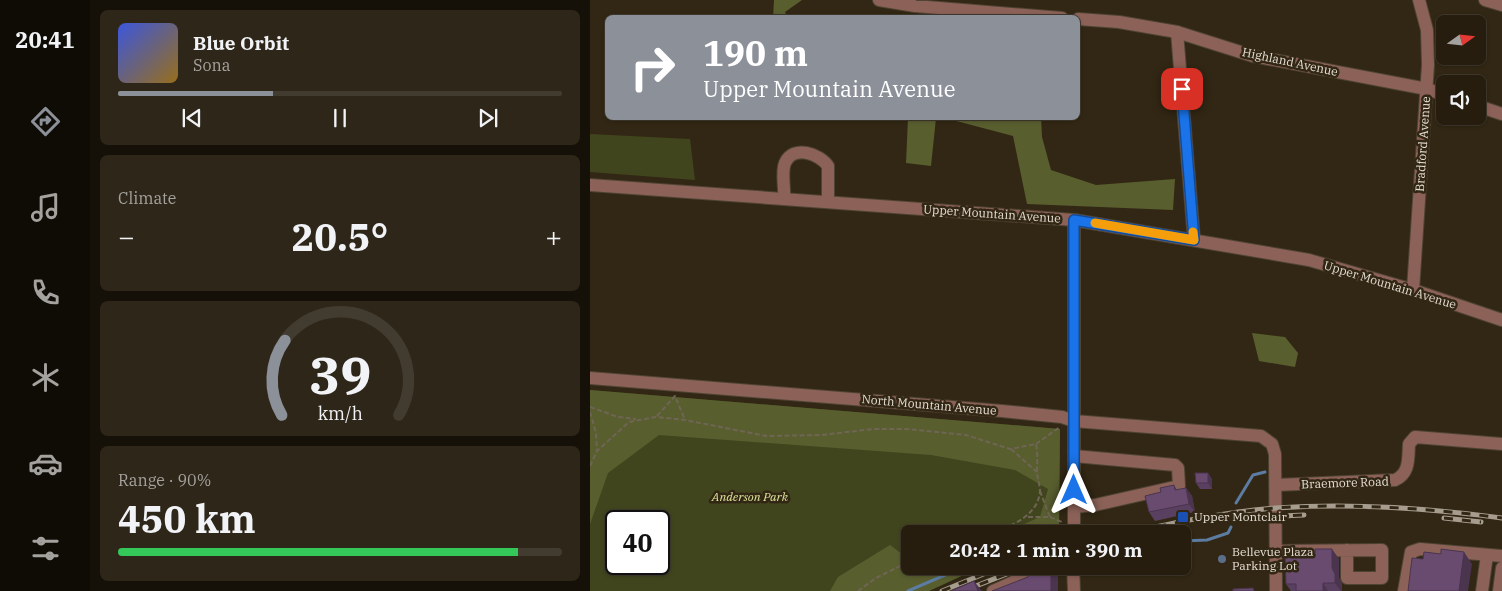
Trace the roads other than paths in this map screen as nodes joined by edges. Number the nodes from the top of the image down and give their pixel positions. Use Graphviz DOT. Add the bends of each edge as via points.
graph roads {
  1 [pos="880,0"];
  2 [pos="1419,0"];
  3 [pos="1485,0"];
  4 [pos="1502,5"];
  5 [pos="1025,15"];
  6 [pos="1080,19"];
  7 [pos="1177,32"];
  8 [pos="1426,88"];
  9 [pos="1436,92"];
  10 [pos="1486,109"];
  11 [pos="1502,114"];
  12 [pos="590,185"];
  13 [pos="784,198"];
  14 [pos="828,202"];
  15 [pos="1074,220"];
  16 [pos="1194,240"];
  17 [pos="1413,290"];
  18 [pos="1502,320"];
  19 [pos="590,378"];
  20 [pos="1074,421"];
  21 [pos="1502,444"];
  22 [pos="1074,456"];
  23 [pos="1276,485"];
  24 [pos="1074,507"];
  25 [pos="1074,525"];
  26 [pos="1346,550"];
  27 [pos="1276,551"];
  28 [pos="1487,555"];
  29 [pos="1502,556"];
  30 [pos="1502,568"];
  31 [pos="1030,575"];
  32 [pos="1073,575"];
  33 [pos="993,591"];
  34 [pos="1074,591"];
  35 [pos="1276,591"];
  36 [pos="1404,591"];
  37 [pos="1482,591"];
  38 [pos="1499,591"];
  1 -- 5 [label="street"];
  2 -- 8 [label="street, Bradford Avenue" via="1427,30"];
  3 -- 4 [label="street"];
  6 -- 7 [label="street, Highland Avenue"];
  7 -- 8 [label="street, Highland Avenue" via="1253,56"];
  7 -- 16 [label="street"];
  8 -- 9 [label="street, Highland Avenue"];
  8 -- 17 [label="street, Bradford Avenue"];
  10 -- 11 [label="street"];
  12 -- 13 [label="street, Upper Mountain Avenue"];
  13 -- 14 [label="street, Upper Mountain Avenue"];
  13 -- 14 [label="street" via="785,162 802,152 818,156 828,166"];
  14 -- 15 [label="street, Upper Mountain Avenue"];
  15 -- 16 [label="street, Upper Mountain Avenue"];
  15 -- 20 [label="street"];
  16 -- 17 [label="street, Upper Mountain Avenue" via="1309,260"];
  17 -- 18 [label="street, Upper Mountain Avenue"];
  19 -- 20 [label="street, North Mountain Avenue" via="1062,417"];
  20 -- 22 [label="street"];
  20 -- 23 [label="street, North Mountain Avenue" via="1268,438 1275,454"];
  21 -- 23 [label="street, Braemore Road" via="1415,438 1409,444 1407,470 1395,480"];
  22 -- 24 [label="street"];
  22 -- 24 [label="street" via="1175,465 1179,486"];
  23 -- 27 [label="street"];
  24 -- 25 [label="street"];
  26 -- 27 [label="street"];
  27 -- 35 [label="street"];
  28 -- 29 [label="street"];
  28 -- 36 [label="street" via="1420,549 1411,552"];
  28 -- 37 [label="street"];
  30 -- 38 [label="street"];
  31 -- 33 [label="street"];
  32 -- 34 [label="street"];
}
